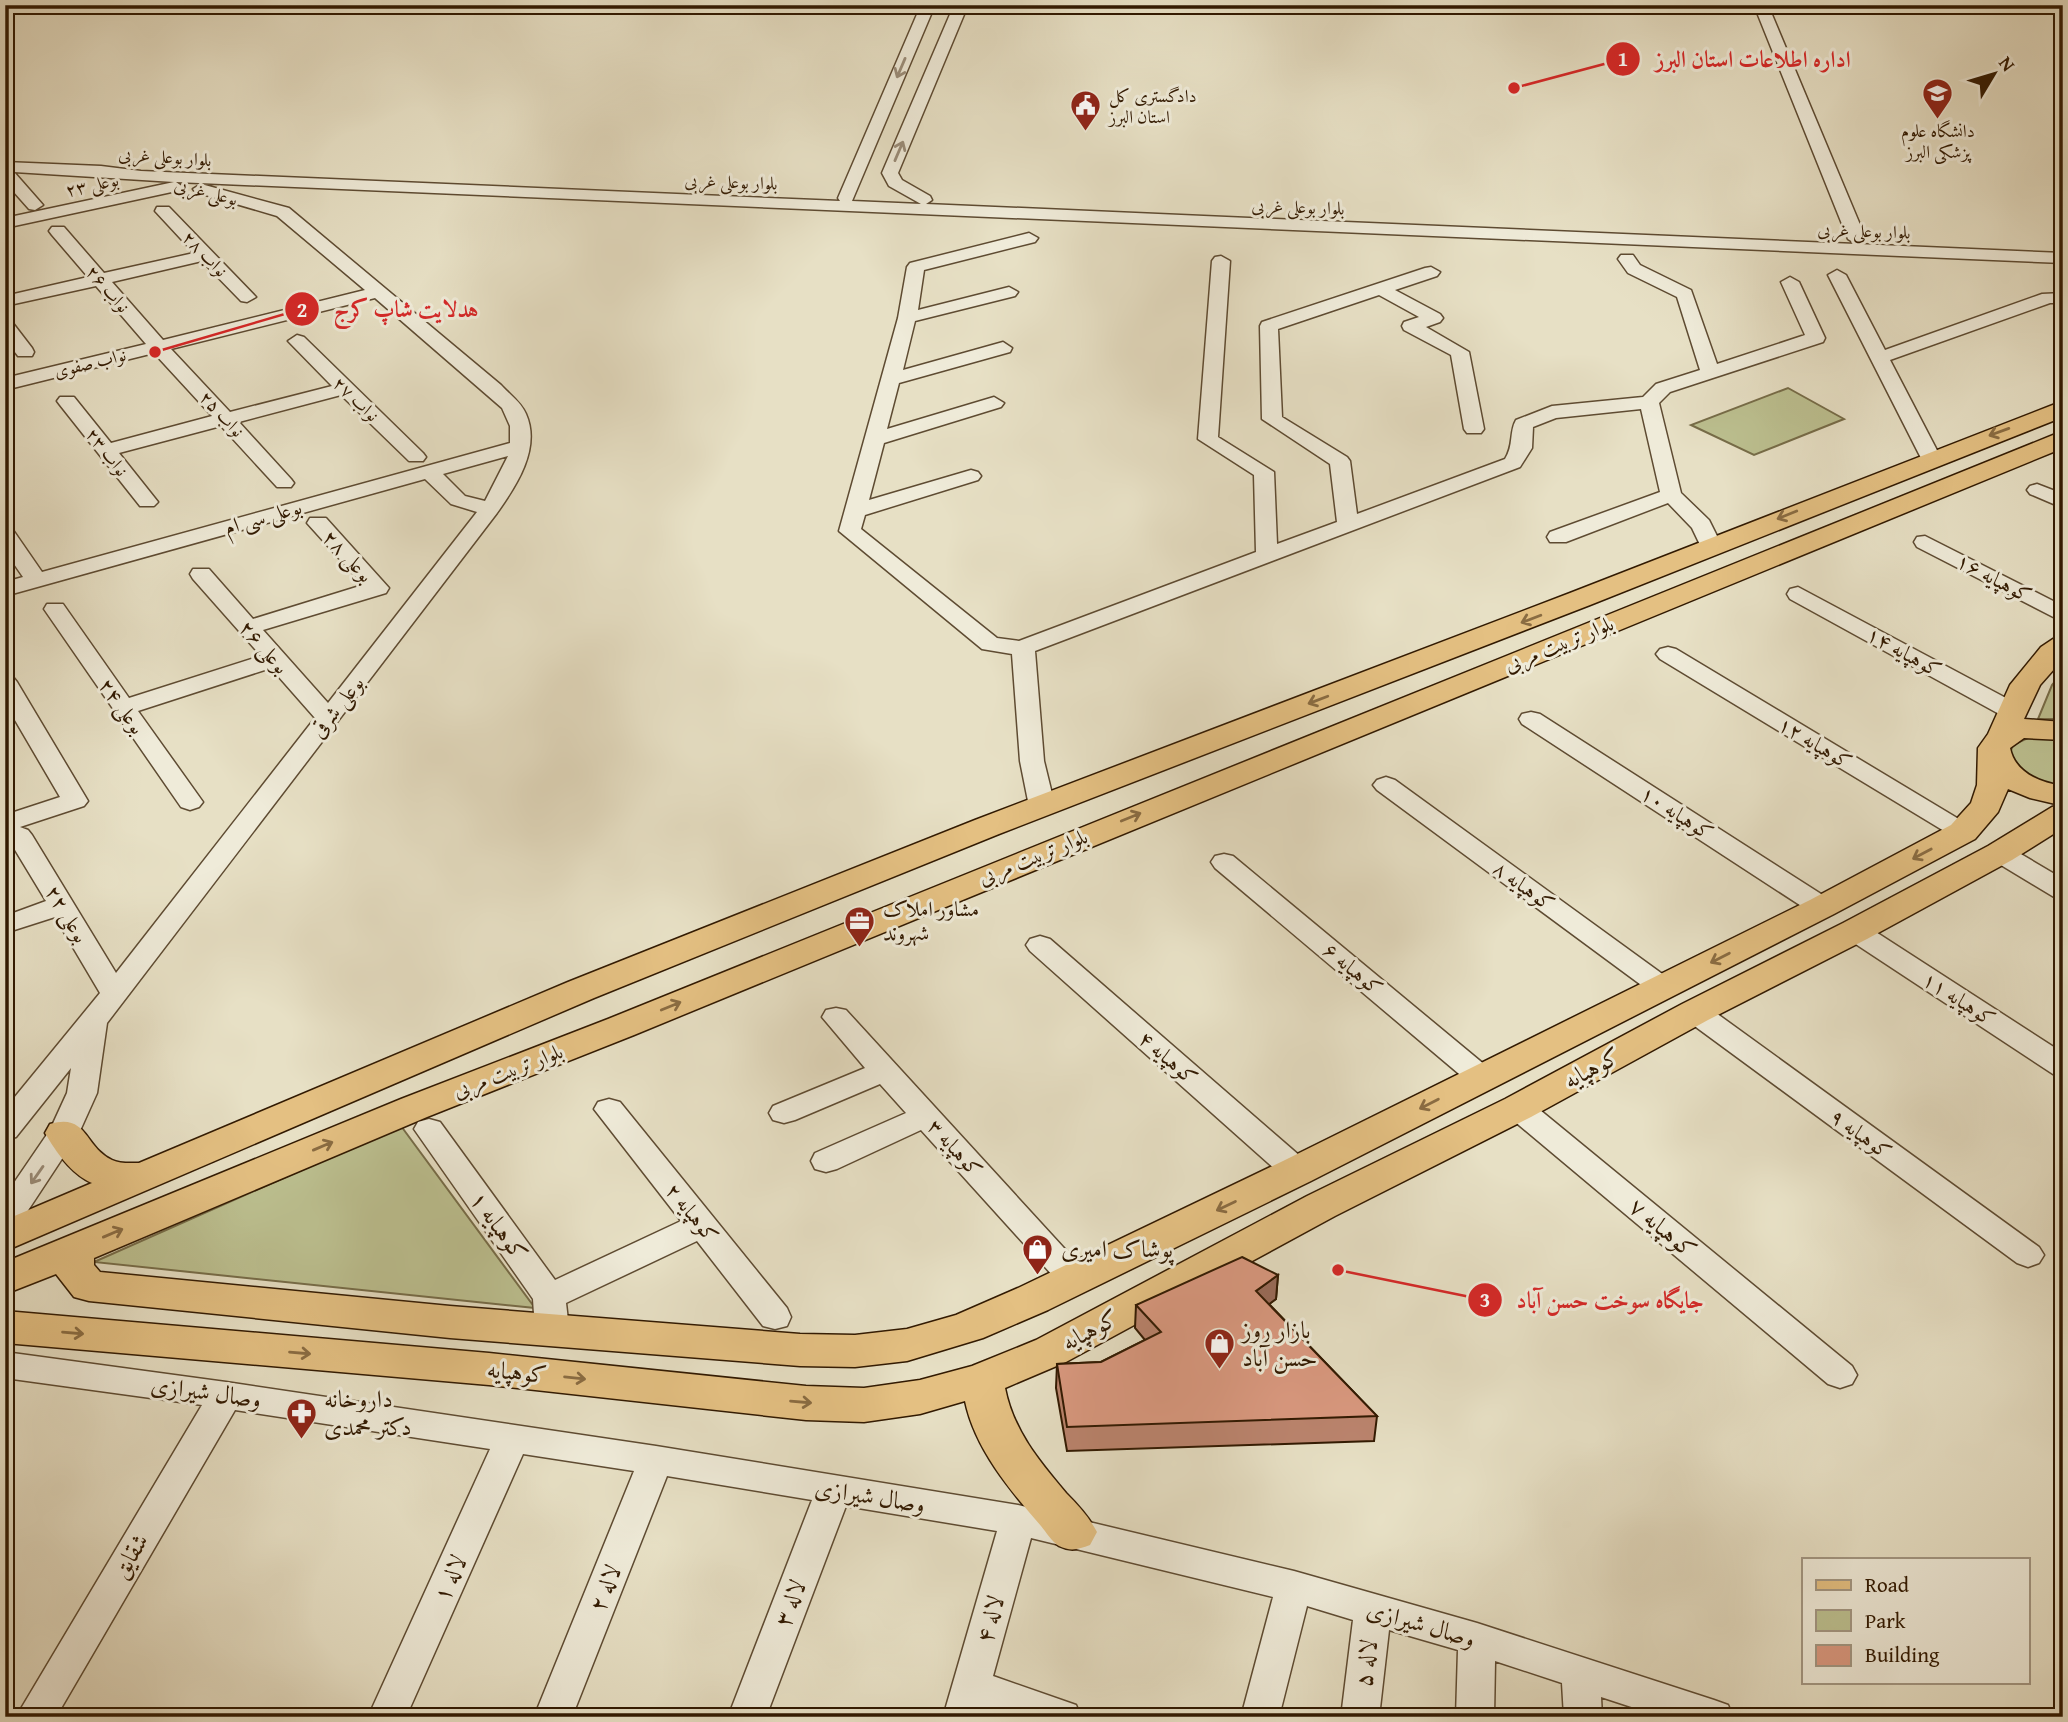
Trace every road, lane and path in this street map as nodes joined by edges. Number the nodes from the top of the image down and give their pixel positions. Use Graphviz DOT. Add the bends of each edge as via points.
graph roads {
  1 [pos="928,5"];
  2 [pos="961,5"];
  3 [pos="1761,5"];
  4 [pos="101,171"];
  5 [pos="7,173"];
  6 [pos="269,178"];
  7 [pos="186,184"];
  8 [pos="846,198"];
  9 [pos="924,200"];
  10 [pos="35,205"];
  11 [pos="163,211"];
  12 [pos="283,212"];
  13 [pos="1091,212"];
  14 [pos="5,223"];
  15 [pos="1407,226"];
  16 [pos="58,231"];
  17 [pos="1029,238"];
  18 [pos="1857,239"];
  19 [pos="2063,248"];
  20 [pos="206,255"];
  21 [pos="2063,258"];
  22 [pos="1627,260"];
  23 [pos="1221,261"];
  24 [pos="1431,272"];
  25 [pos="1837,275"];
  26 [pos="100,279"];
  27 [pos="1790,282"];
  28 [pos="1380,289"];
  29 [pos="378,292"];
  30 [pos="1009,292"];
  31 [pos="247,297"];
  32 [pos="2063,298"];
  33 [pos="5,301"];
  34 [pos="907,318"];
  35 [pos="5,326"];
  36 [pos="297,341"];
  37 [pos="159,347"];
  38 [pos="1003,348"];
  39 [pos="25,352"];
  40 [pos="1880,358"];
  41 [pos="1710,372"];
  42 [pos="891,379"];
  43 [pos="5,384"];
  44 [pos="345,388"];
  45 [pos="67,401"];
  46 [pos="1649,402"];
  47 [pos="994,403"];
  48 [pos="2063,408"];
  49 [pos="226,418"];
  50 [pos="1474,429"];
  51 [pos="875,439"];
  52 [pos="2060,442"];
  53 [pos="521,446"];
  54 [pos="106,450"];
  55 [pos="1931,458"];
  56 [pos="422,464"];
  57 [pos="971,476"];
  58 [pos="284,482"];
  59 [pos="2037,490"];
  60 [pos="1671,495"];
  61 [pos="147,502"];
  62 [pos="2063,502"];
  63 [pos="490,509"];
  64 [pos="855,512"];
  65 [pos="318,523"];
  66 [pos="1348,526"];
  67 [pos="5,535"];
  68 [pos="1558,537"];
  69 [pos="1925,542"];
  70 [pos="1711,546"];
  71 [pos="1267,556"];
  72 [pos="1655,569"];
  73 [pos="201,574"];
  74 [pos="36,580"];
  75 [pos="5,589"];
  76 [pos="1693,591"];
  77 [pos="1798,594"];
  78 [pos="1580,600"];
  79 [pos="55,609"];
  80 [pos="2063,615"];
  81 [pos="1613,623"];
  82 [pos="247,628"];
  83 [pos="2063,645"];
  84 [pos="1023,648"];
  85 [pos="1668,654"];
  86 [pos="274,659"];
  87 [pos="5,682"];
  88 [pos="123,708"];
  89 [pos="328,719"];
  90 [pos="1531,719"];
  91 [pos="2002,731"];
  92 [pos="2063,731"];
  93 [pos="1386,785"];
  94 [pos="2063,796"];
  95 [pos="190,802"];
  96 [pos="1042,806"];
  97 [pos="2063,814"];
  98 [pos="12,830"];
  99 [pos="1963,832"];
  100 [pos="2000,853"];
  101 [pos="1224,862"];
  102 [pos="2063,891"];
  103 [pos="61,905"];
  104 [pos="1822,906"];
  105 [pos="5,925"];
  106 [pos="1855,931"];
  107 [pos="1040,945"];
  108 [pos="1662,987"];
  109 [pos="581,990"];
  110 [pos="114,992"];
  111 [pos="1695,1012"];
  112 [pos="836,1017"];
  113 [pos="93,1021"];
  114 [pos="621,1027"];
  115 [pos="2063,1067"];
  116 [pos="884,1071"];
  117 [pos="1481,1077"];
  118 [pos="1518,1108"];
  119 [pos="610,1109"];
  120 [pos="783,1113"];
  121 [pos="926,1116"];
  122 [pos="429,1129"];
  123 [pos="5,1130"];
  124 [pos="64,1133"];
  125 [pos="826,1161"];
  126 [pos="1297,1171"];
  127 [pos="145,1177"];
  128 [pos="5,1215"];
  129 [pos="702,1225"];
  130 [pos="5,1236"];
  131 [pos="73,1250"];
  132 [pos="2028,1255"];
  133 [pos="5,1279"];
  134 [pos="1074,1279"];
  135 [pos="89,1286"];
  136 [pos="5,1293"];
  137 [pos="551,1313"];
  138 [pos="775,1317"];
  139 [pos="450,1322"];
  140 [pos="5,1326"];
  141 [pos="497,1326"];
  142 [pos="5,1365"];
  143 [pos="432,1366"];
  144 [pos="489,1369"];
  145 [pos="1840,1375"];
  146 [pos="982,1380"];
  147 [pos="226,1395"];
  148 [pos="512,1439"];
  149 [pos="656,1460"];
  150 [pos="834,1490"];
  151 [pos="1018,1520"];
  152 [pos="1074,1532"];
  153 [pos="1294,1587"];
  154 [pos="1373,1610"];
  155 [pos="1476,1639"];
  156 [pos="1580,1673"];
  157 [pos="967,1701"];
  158 [pos="35,1717"];
  159 [pos="387,1717"];
  160 [pos="554,1717"];
  161 [pos="747,1717"];
  162 [pos="1062,1717"];
  163 [pos="1260,1717"];
  164 [pos="1360,1717"];
  165 [pos="1475,1717"];
  166 [pos="1583,1717"];
  167 [pos="1714,1717"];
  1 -- 8 [label="street, one-way"];
  9 -- 2 [label="street, one-way" via="895,183 890,173"];
  3 -- 18 [label="street"];
  4 -- 5 [label="street, بوعلی غربی"];
  4 -- 6 [label="street, بلوار بوعلی غربی"];
  4 -- 7 [label="street, بوعلی غربی"];
  5 -- 10 [label="street"];
  6 -- 8 [label="street, بلوار بوعلی غربی"];
  6 -- 12 [label="street"];
  6 -- 13 [label="street, بلوار بوعلی غربی"];
  7 -- 12 [label="street, بوعلی غربی"];
  7 -- 14 [label="street, بوعلی ۲۳"];
  8 -- 9 [label="street, بلوار بوعلی غربی"];
  9 -- 13 [label="street, بلوار بوعلی غربی"];
  11 -- 20 [label="street, نواب ۲۸"];
  12 -- 29 [label="street, بوعلی غربی"];
  13 -- 15 [label="street, بلوار بوعلی غربی"];
  15 -- 18 [label="street, بلوار بوعلی غربی"];
  15 -- 21 [label="street, بلوار بوعلی غربی"];
  16 -- 26 [label="street, نواب ۲۶"];
  17 -- 34 [label="street" via="916,267"];
  18 -- 19 [label="street, بلوار بوعلی غربی"];
  20 -- 26 [label="street"];
  20 -- 31 [label="street, نواب ۲۸"];
  22 -- 41 [label="street" via="1634,269 1685,294"];
  23 -- 71 [label="street" via="1208,439 1264,472"];
  24 -- 28 [label="street"];
  25 -- 40 [label="street"];
  26 -- 33 [label="street"];
  26 -- 37 [label="street, نواب ۲۶"];
  27 -- 41 [label="street" via="1816,338"];
  28 -- 50 [label="street" via="1434,318 1412,326 1460,352"];
  28 -- 66 [label="street" via="1269,326 1272,419 1340,461"];
  29 -- 37 [label="street, نواب صفوی"];
  29 -- 53 [label="street" via="494,389 516,413"];
  30 -- 34 [label="street"];
  32 -- 40 [label="street" via="2048,298"];
  34 -- 42 [label="street"];
  35 -- 39 [label="street"];
  36 -- 44 [label="street, نواب ۲۷"];
  37 -- 43 [label="street, نواب صفوی"];
  37 -- 49 [label="street, نواب ۲۵"];
  38 -- 42 [label="street"];
  40 -- 55 [label="street"];
  41 -- 46 [label="street" via="1663,388"];
  42 -- 51 [label="street"];
  44 -- 49 [label="street"];
  44 -- 56 [label="street, نواب ۲۷"];
  45 -- 54 [label="street, نواب ۲۳"];
  46 -- 60 [label="street"];
  46 -- 66 [label="street" via="1552,412 1523,424 1522,448 1513,463"];
  47 -- 51 [label="street"];
  48 -- 55 [label="main road, بلوار تربیت مربی, one-way"];
  49 -- 54 [label="street"];
  49 -- 58 [label="street, نواب ۲۵"];
  51 -- 64 [label="street"];
  52 -- 76 [label="main road, بلوار تربیت مربی"];
  53 -- 56 [label="street, بوعلی سی ام"];
  53 -- 63 [label="street, بوعلی شرقی" via="513,472"];
  54 -- 61 [label="street, نواب ۲۳"];
  55 -- 70 [label="main road, بلوار تربیت مربی, one-way"];
  56 -- 63 [label="street" via="458,500"];
  56 -- 74 [label="street, بوعلی سی ام"];
  57 -- 64 [label="street"];
  59 -- 62 [label="street"];
  60 -- 68 [label="street"];
  60 -- 70 [label="street" via="1701,525"];
  63 -- 89 [label="street, بوعلی شرقی"];
  64 -- 84 [label="street" via="850,531 990,644"];
  65 -- 82 [label="street, بوعلی ۲۸" via="378,588"];
  66 -- 71 [label="street"];
  67 -- 74 [label="street"];
  69 -- 80 [label="street, کوهپایه ۱۶"];
  70 -- 72 [label="main road, بلوار تربیت مربی"];
  71 -- 84 [label="street"];
  72 -- 76 [label="main road" via="1648,579 1654,587 1668,592"];
  72 -- 78 [label="main road, بلوار تربیت مربی"];
  73 -- 82 [label="street, بوعلی ۲۶"];
  74 -- 75 [label="street, بوعلی سی ام"];
  76 -- 81 [label="main road, بلوار تربیت مربی"];
  77 -- 91 [label="street, کوهپایه ۱۴"];
  78 -- 81 [label="main road" via="1614,605 1619,610"];
  78 -- 96 [label="main road, بلوار تربیت مربی, one-way"];
  79 -- 88 [label="street, بوعلی ۲۴"];
  114 -- 81 [label="main road, بلوار تربیت مربی, one-way"];
  82 -- 86 [label="street, بوعلی ۲۶"];
  83 -- 91 [label="main road" via="2030,678"];
  84 -- 96 [label="street" via="1032,761"];
  85 -- 99 [label="street, کوهپایه ۱۲"];
  86 -- 88 [label="street"];
  86 -- 89 [label="street, بوعلی ۲۶"];
  87 -- 98 [label="street" via="75,801"];
  88 -- 95 [label="street, بوعلی ۲۴"];
  89 -- 110 [label="street, بوعلی شرقی"];
  90 -- 104 [label="street, کوهپایه ۱۰"];
  91 -- 92 [label="main road"];
  91 -- 94 [label="main road" via="1994,758 2001,769 2030,788"];
  91 -- 99 [label="main road, کوهپایه" via="1990,801"];
  93 -- 108 [label="street, کوهپایه ۸"];
  96 -- 109 [label="main road, بلوار تربیت مربی"];
  97 -- 100 [label="main road, کوهپایه"];
  98 -- 103 [label="street, بوعلی ۲۲"];
  99 -- 104 [label="main road, کوهپایه, one-way"];
  100 -- 102 [label="street"];
  100 -- 106 [label="main road, کوهپایه"];
  101 -- 117 [label="street, کوهپایه ۶"];
  103 -- 105 [label="street"];
  103 -- 110 [label="street, بوعلی ۲۲"];
  104 -- 108 [label="main road, کوهپایه, one-way"];
  106 -- 111 [label="main road, کوهپایه"];
  106 -- 115 [label="street, کوهپایه ۱۱"];
  107 -- 126 [label="street, کوهپایه ۴"];
  108 -- 117 [label="main road, کوهپایه"];
  109 -- 114 [label="main road" via="606,991 625,999"];
  109 -- 127 [label="main road, بلوار تربیت مربی"];
  110 -- 113 [label="street, بوعلی شرقی"];
  111 -- 118 [label="main road, کوهپایه"];
  111 -- 132 [label="street, کوهپایه ۹"];
  112 -- 116 [label="street, کوهپایه ۳"];
  113 -- 123 [label="street, بوعلی شرقی"];
  113 -- 124 [label="street" via="82,1093"];
  131 -- 114 [label="main road, بلوار تربیت مربی, one-way"];
  116 -- 120 [label="street"];
  116 -- 121 [label="street, کوهپایه ۳"];
  117 -- 118 [label="main road"];
  117 -- 126 [label="main road, کوهپایه, one-way"];
  118 -- 145 [label="street, کوهپایه ۷"];
  118 -- 146 [label="main road, کوهپایه" via="1321,1206 1051,1351"];
  119 -- 129 [label="street, کوهپایه ۲"];
  121 -- 125 [label="street"];
  121 -- 134 [label="street, کوهپایه ۳"];
  122 -- 137 [label="street, کوهپایه ۱"];
  124 -- 127 [label="main road" via="94,1169 111,1177"];
  124 -- 128 [label="street, one-way"];
  126 -- 134 [label="main road, کوهپایه, one-way"];
  127 -- 130 [label="main road, بلوار تربیت مربی"];
  129 -- 137 [label="street"];
  129 -- 138 [label="street, کوهپایه ۲"];
  131 -- 133 [label="main road, بلوار تربیت مربی"];
  131 -- 135 [label="main road" via="74,1270"];
  134 -- 137 [label="main road, کوهپایه" via="968,1327 907,1345 855,1351 800,1350"];
  135 -- 136 [label="main road, کوهپایه" via="61,1277 38,1278"];
  135 -- 139 [label="main road, کوهپایه"];
  137 -- 141 [label="main road, کوهپایه"];
  139 -- 141 [label="main road, کوهپایه"];
  139 -- 143 [label="main road" via="460,1342"];
  140 -- 143 [label="main road, کوهپایه, one-way"];
  141 -- 144 [label="main road" via="478,1345 479,1358"];
  142 -- 147 [label="street, وصال شیرازی"];
  143 -- 144 [label="main road, کوهپایه"];
  144 -- 146 [label="main road, کوهپایه, one-way" via="806,1403 864,1405 920,1397"];
  146 -- 152 [label="main road" via="989,1415 1000,1437 1025,1475"];
  147 -- 148 [label="street, وصال شیرازی"];
  147 -- 158 [label="street, شقایق"];
  148 -- 149 [label="street, وصال شیرازی"];
  148 -- 159 [label="street, لاله ۱"];
  149 -- 150 [label="street, وصال شیرازی"];
  149 -- 160 [label="street, لاله ۲"];
  150 -- 151 [label="street, وصال شیرازی"];
  150 -- 161 [label="street, لاله ۳"];
  151 -- 152 [label="street, وصال شیرازی"];
  151 -- 157 [label="street, لاله ۴"];
  152 -- 153 [label="street, وصال شیرازی"];
  153 -- 154 [label="street, وصال شیرازی"];
  153 -- 163 [label="street"];
  154 -- 155 [label="street, وصال شیرازی"];
  154 -- 164 [label="street, لاله ۵"];
  155 -- 156 [label="street, وصال شیرازی"];
  155 -- 165 [label="street"];
  156 -- 166 [label="street"];
  156 -- 167 [label="street, وصال شیرازی"];
  157 -- 162 [label="street"];
}
